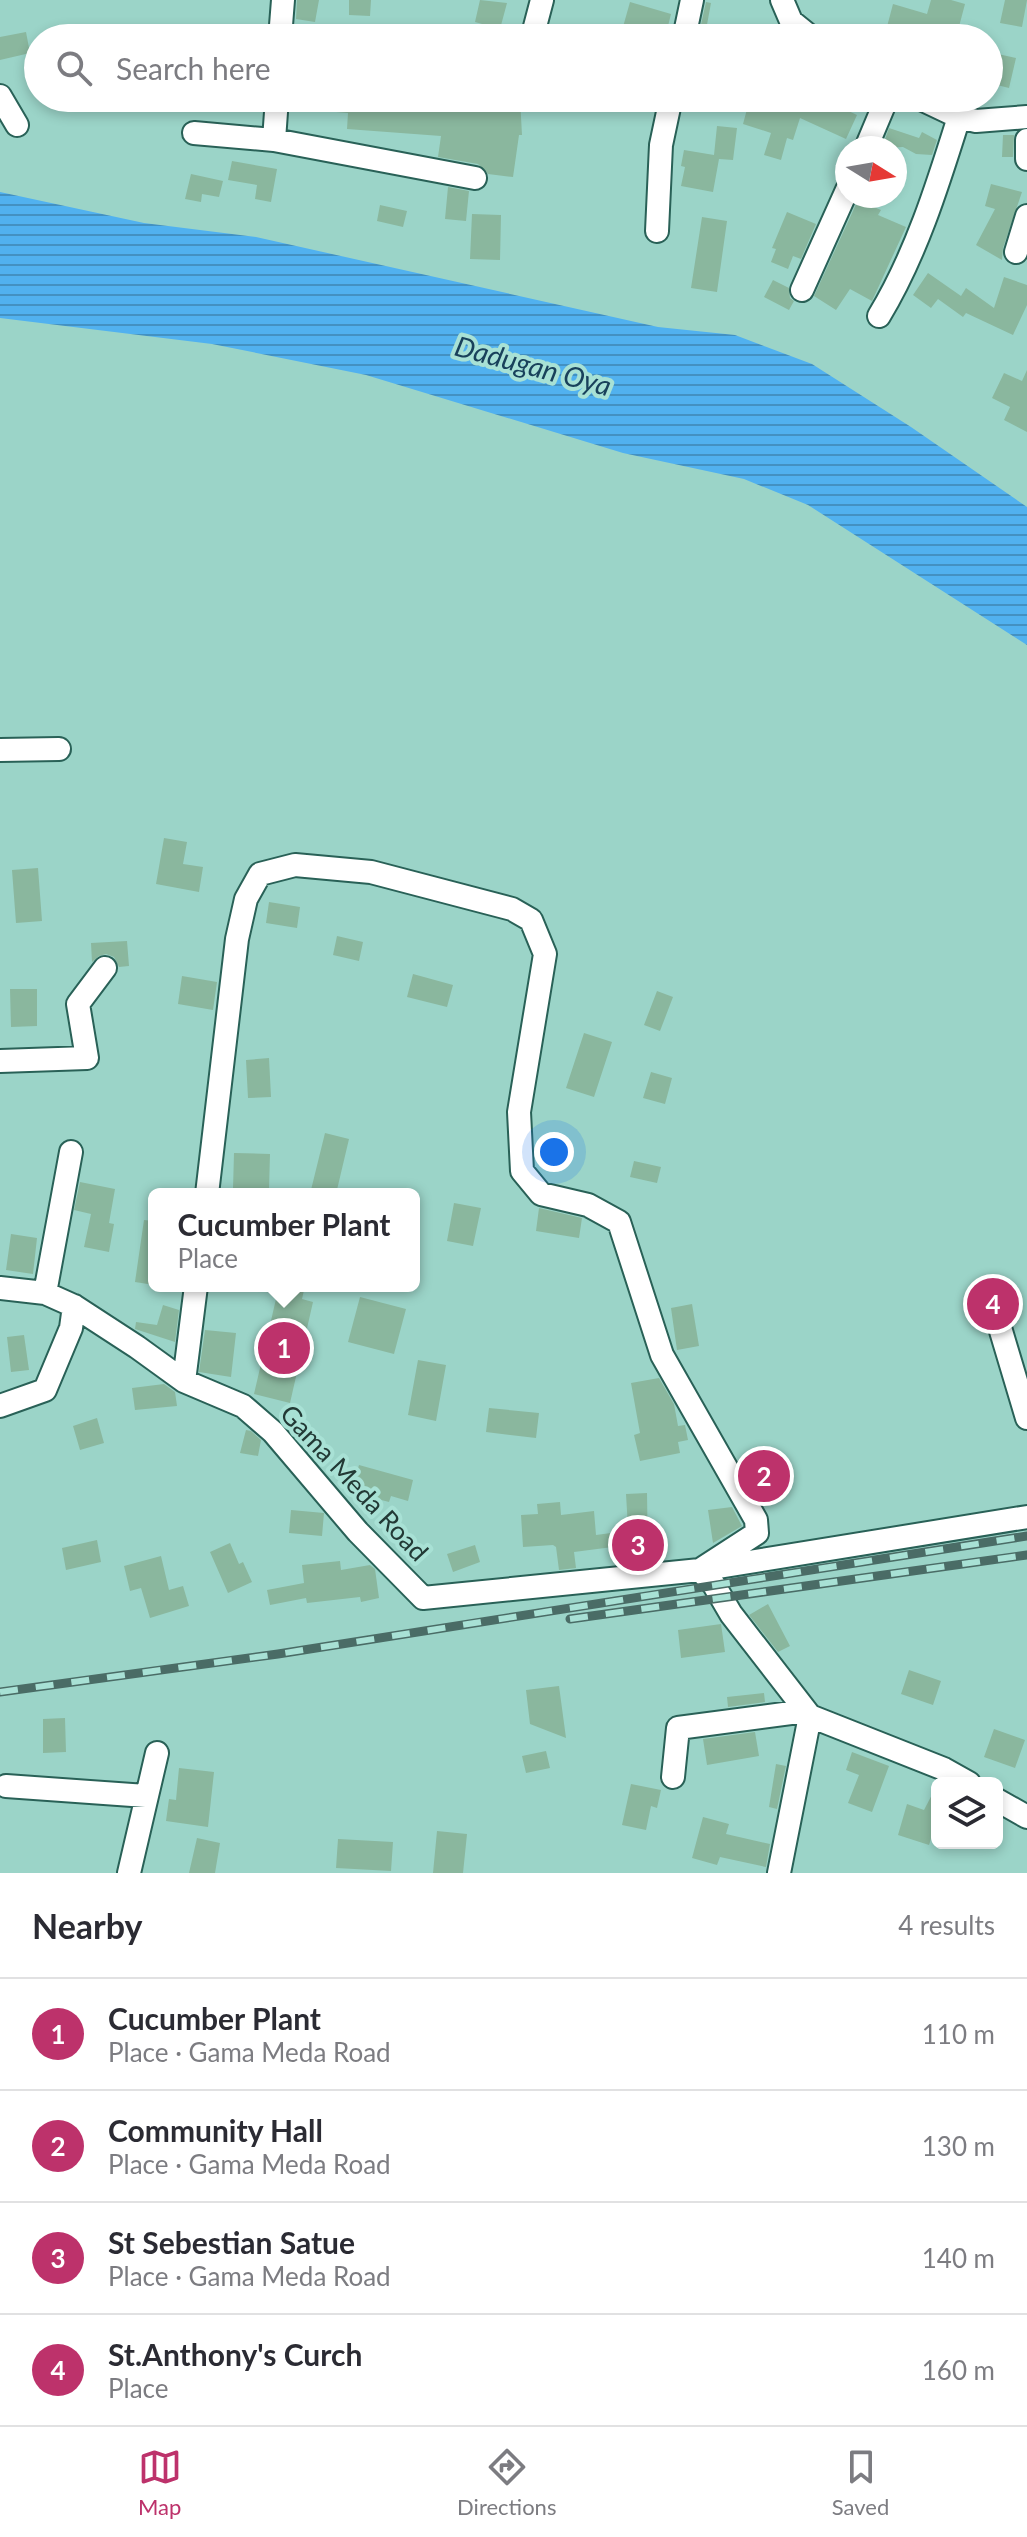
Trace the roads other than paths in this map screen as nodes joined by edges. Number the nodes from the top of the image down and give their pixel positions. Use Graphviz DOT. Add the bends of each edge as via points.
graph roads {
  1 [pos="283,0"];
  2 [pos="542,0"];
  3 [pos="692,0"];
  4 [pos="782,0"];
  5 [pos="281,24"];
  6 [pos="536,24"];
  7 [pos="687,24"];
  8 [pos="795,24"];
  9 [pos="0,96"];
  10 [pos="276,112"];
  11 [pos="668,112"];
  12 [pos="881,112"];
  13 [pos="948,112"];
  14 [pos="959,117"];
  15 [pos="1027,117"];
  16 [pos="17,125"];
  17 [pos="194,133"];
  18 [pos="871,136"];
  19 [pos="274,140"];
  20 [pos="1027,140"];
  21 [pos="1027,159"];
  22 [pos="475,178"];
  23 [pos="839,208"];
  24 [pos="1027,216"];
  25 [pos="657,231"];
  26 [pos="1016,252"];
  27 [pos="802,290"];
  28 [pos="879,316"];
  29 [pos="59,749"];
  30 [pos="0,750"];
  31 [pos="105,968"];
  32 [pos="0,1061"];
  33 [pos="71,1152"];
  34 [pos="208,1188"];
  35 [pos="0,1288"];
  36 [pos="195,1292"];
  37 [pos="45,1293"];
  38 [pos="74,1306"];
  39 [pos="1001,1331"];
  40 [pos="184,1381"];
  41 [pos="0,1406"];
  42 [pos="1027,1418"];
  43 [pos="1027,1517"];
  44 [pos="700,1570"];
  45 [pos="808,1714"];
  46 [pos="157,1753"];
  47 [pos="673,1777"];
  48 [pos="958,1777"];
  49 [pos="6,1786"];
  50 [pos="146,1796"];
  51 [pos="1003,1803"];
  52 [pos="1027,1817"];
  53 [pos="129,1873"];
  54 [pos="779,1873"];
  1 -- 5 [label="street"];
  2 -- 6 [label="street"];
  3 -- 7 [label="street"];
  4 -- 8 [label="street"];
  9 -- 16 [label="street"];
  10 -- 19 [label="street"];
  11 -- 25 [label="street"];
  12 -- 18 [label="street"];
  13 -- 14 [label="street"];
  14 -- 15 [label="street"];
  14 -- 28 [label="street" via="899,283"];
  17 -- 19 [label="street"];
  19 -- 22 [label="street"];
  20 -- 21 [label="street"];
  23 -- 27 [label="street"];
  24 -- 26 [label="street"];
  29 -- 30 [label="street"];
  31 -- 32 [label="street" via="78,1004 87,1058"];
  33 -- 37 [label="street"];
  34 -- 44 [label="street" via="237,939 246,899 260,874 295,865 371,872 512,909 531,920 545,954 519,1112 522,1171 541,1194 588,1205 619,1222 662,1355 756,1520 757,1533"];
  35 -- 37 [label="street, Gama Meda Road"];
  36 -- 40 [label="street"];
  37 -- 38 [label="street, Gama Meda Road"];
  38 -- 40 [label="street, Gama Meda Road"];
  38 -- 41 [label="street" via="71,1328 45,1390"];
  39 -- 42 [label="street"];
  40 -- 44 [label="street, Gama Meda Road" via="243,1406 273,1432 423,1598"];
  43 -- 44 [label="street, Gama Meda Road"];
  44 -- 45 [label="street"];
  45 -- 47 [label="street" via="678,1728"];
  45 -- 48 [label="street"];
  45 -- 54 [label="street"];
  46 -- 50 [label="street"];
  49 -- 50 [label="street"];
  50 -- 53 [label="street"];
  51 -- 52 [label="street"];
}
